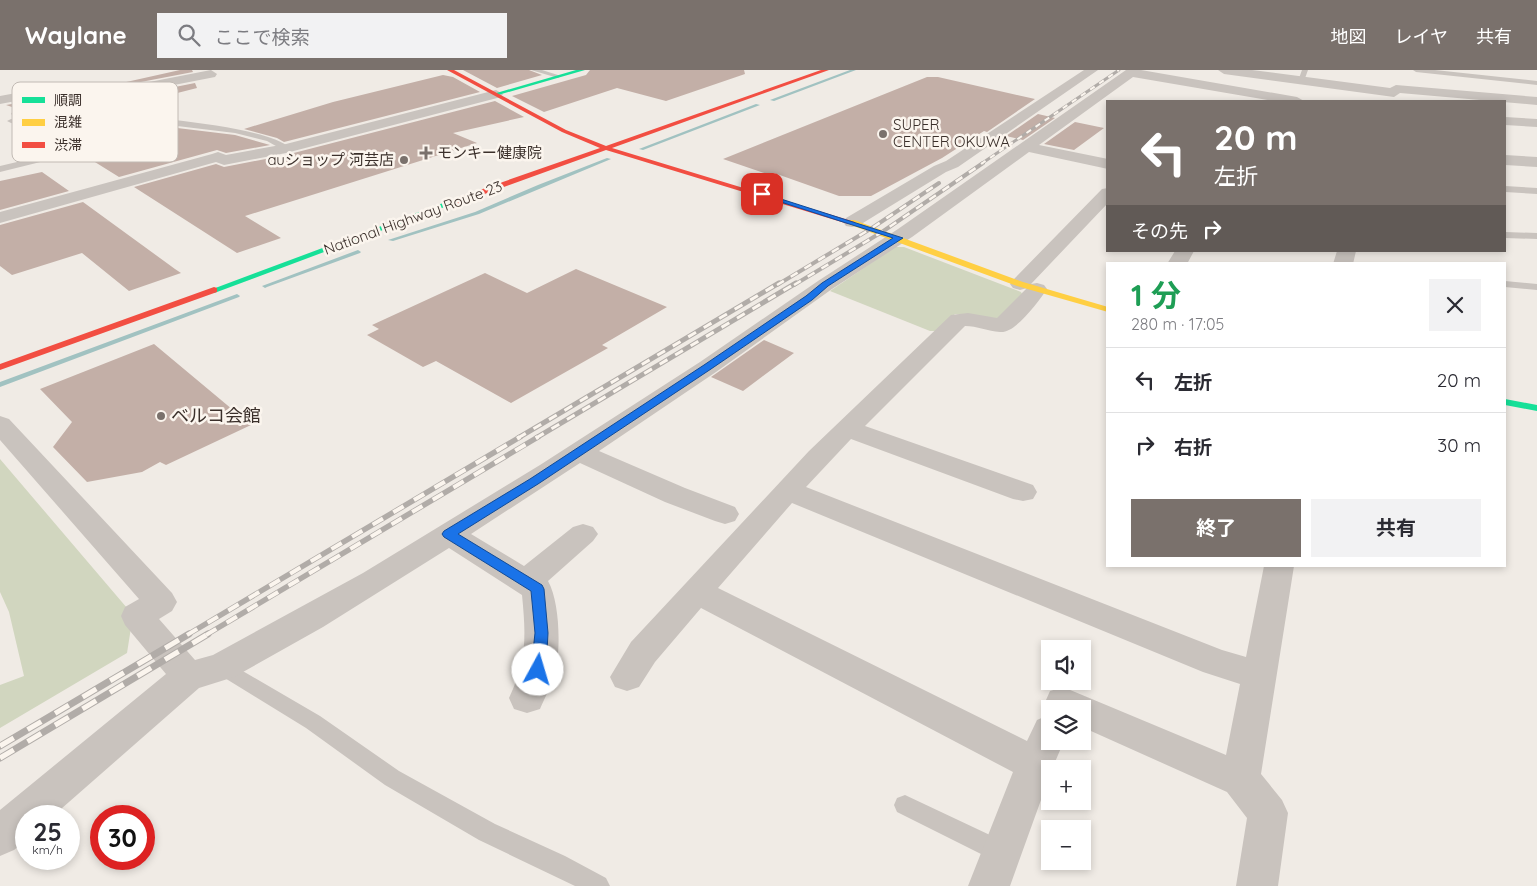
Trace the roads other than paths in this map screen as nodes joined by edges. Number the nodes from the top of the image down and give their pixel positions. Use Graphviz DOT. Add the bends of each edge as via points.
graph roads {
  1 [pos="450,70"];
  2 [pos="534,70"];
  3 [pos="582,70"];
  4 [pos="798,70"];
  5 [pos="826,70"];
  6 [pos="1092,70"];
  7 [pos="1224,70"];
  8 [pos="1416,70"];
  9 [pos="156,71"];
  10 [pos="1133,72"];
  11 [pos="211,74"];
  12 [pos="558,76"];
  13 [pos="1303,76"];
  14 [pos="101,82"];
  15 [pos="169,82"];
  16 [pos="1537,82"];
  17 [pos="1204,91"];
  18 [pos="1395,91"];
  19 [pos="496,94"];
  20 [pos="1282,100"];
  21 [pos="1537,101"];
  22 [pos="672,112"];
  23 [pos="1506,121"];
  24 [pos="178,124"];
  25 [pos="1534,125"];
  26 [pos="607,135"];
  27 [pos="589,141"];
  28 [pos="1028,147"];
  29 [pos="286,148"];
  30 [pos="570,148"];
  31 [pos="606,148"];
  32 [pos="1506,160"];
  33 [pos="29,162"];
  34 [pos="1537,162"];
  35 [pos="1106,164"];
  36 [pos="0,169"];
  37 [pos="1506,189"];
  38 [pos="1537,191"];
  39 [pos="1106,195"];
  40 [pos="0,218"];
  41 [pos="852,222"];
  42 [pos="1506,235"];
  43 [pos="1537,236"];
  44 [pos="899,238"];
  45 [pos="1506,284"];
  46 [pos="1028,287"];
  47 [pos="1537,287"];
  48 [pos="1106,309"];
  49 [pos="0,367"];
  50 [pos="1506,402"];
  51 [pos="1537,408"];
  52 [pos="0,424"];
  53 [pos="848,429"];
  54 [pos="578,452"];
  55 [pos="787,490"];
  56 [pos="1023,492"];
  57 [pos="725,514"];
  58 [pos="448,534"];
  59 [pos="583,534"];
  60 [pos="1279,567"];
  61 [pos="522,580"];
  62 [pos="697,591"];
  63 [pos="205,671"];
  64 [pos="1260,676"];
  65 [pos="627,677"];
  66 [pos="527,698"];
  67 [pos="1091,714"];
  68 [pos="1041,748"];
  69 [pos="1041,750"];
  70 [pos="1241,779"];
  71 [pos="905,805"];
  72 [pos="0,836"];
  73 [pos="995,869"];
  74 [pos="598,886"];
  75 [pos="1258,886"];
  1 -- 19 [label="main road"];
  2 -- 12 [label="lane"];
  3 -- 12 [label="main road"];
  4 -- 22 [label="main road"];
  5 -- 31 [label="main road, National Highway Route 23"];
  6 -- 41 [label="street" via="952,164 940,168"];
  7 -- 13 [label="street"];
  7 -- 17 [label="street"];
  8 -- 16 [label="lane"];
  9 -- 14 [label="street"];
  10 -- 17 [label="street"];
  10 -- 28 [label="street"];
  11 -- 15 [label="street"];
  12 -- 19 [label="main road"];
  13 -- 18 [label="street"];
  17 -- 20 [label="street"];
  18 -- 21 [label="street"];
  19 -- 27 [label="main road"];
  19 -- 29 [label="street"];
  23 -- 25 [label="street"];
  24 -- 29 [label="lane" via="270,138"];
  26 -- 27 [label="main road"];
  27 -- 30 [label="main road"];
  27 -- 31 [label="main road"];
  28 -- 35 [label="street"];
  28 -- 44 [label="street"];
  29 -- 40 [label="street" via="224,160 218,157"];
  31 -- 41 [label="main road"];
  31 -- 49 [label="main road, National Highway Route 23"];
  32 -- 34 [label="street"];
  33 -- 36 [label="lane"];
  37 -- 38 [label="lane"];
  39 -- 46 [label="street"];
  41 -- 44 [label="main road"];
  42 -- 43 [label="lane"];
  44 -- 46 [label="main road"];
  44 -- 54 [label="street"];
  45 -- 47 [label="lane"];
  46 -- 48 [label="main road"];
  46 -- 53 [label="street" via="1030,299 1002,326 959,320"];
  50 -- 51 [label="main road"];
  52 -- 63 [label="street" via="161,602 137,616"];
  53 -- 55 [label="street"];
  53 -- 56 [label="street"];
  54 -- 57 [label="street"];
  54 -- 58 [label="street"];
  55 -- 62 [label="street"];
  55 -- 64 [label="street" via="1216,662"];
  58 -- 61 [label="street"];
  58 -- 63 [label="street" via="311,618"];
  59 -- 61 [label="street" via="537,572"];
  60 -- 64 [label="street"];
  61 -- 66 [label="street" via="537,589 542,633 538,670"];
  62 -- 65 [label="street" via="643,652"];
  62 -- 68 [label="street"];
  63 -- 72 [label="street"];
  63 -- 74 [label="lane" via="313,722 392,778 487,832"];
  64 -- 70 [label="street"];
  67 -- 70 [label="street"];
  69 -- 73 [label="street"];
  70 -- 75 [label="street" via="1268,813"];
  71 -- 73 [label="lane"];
}
